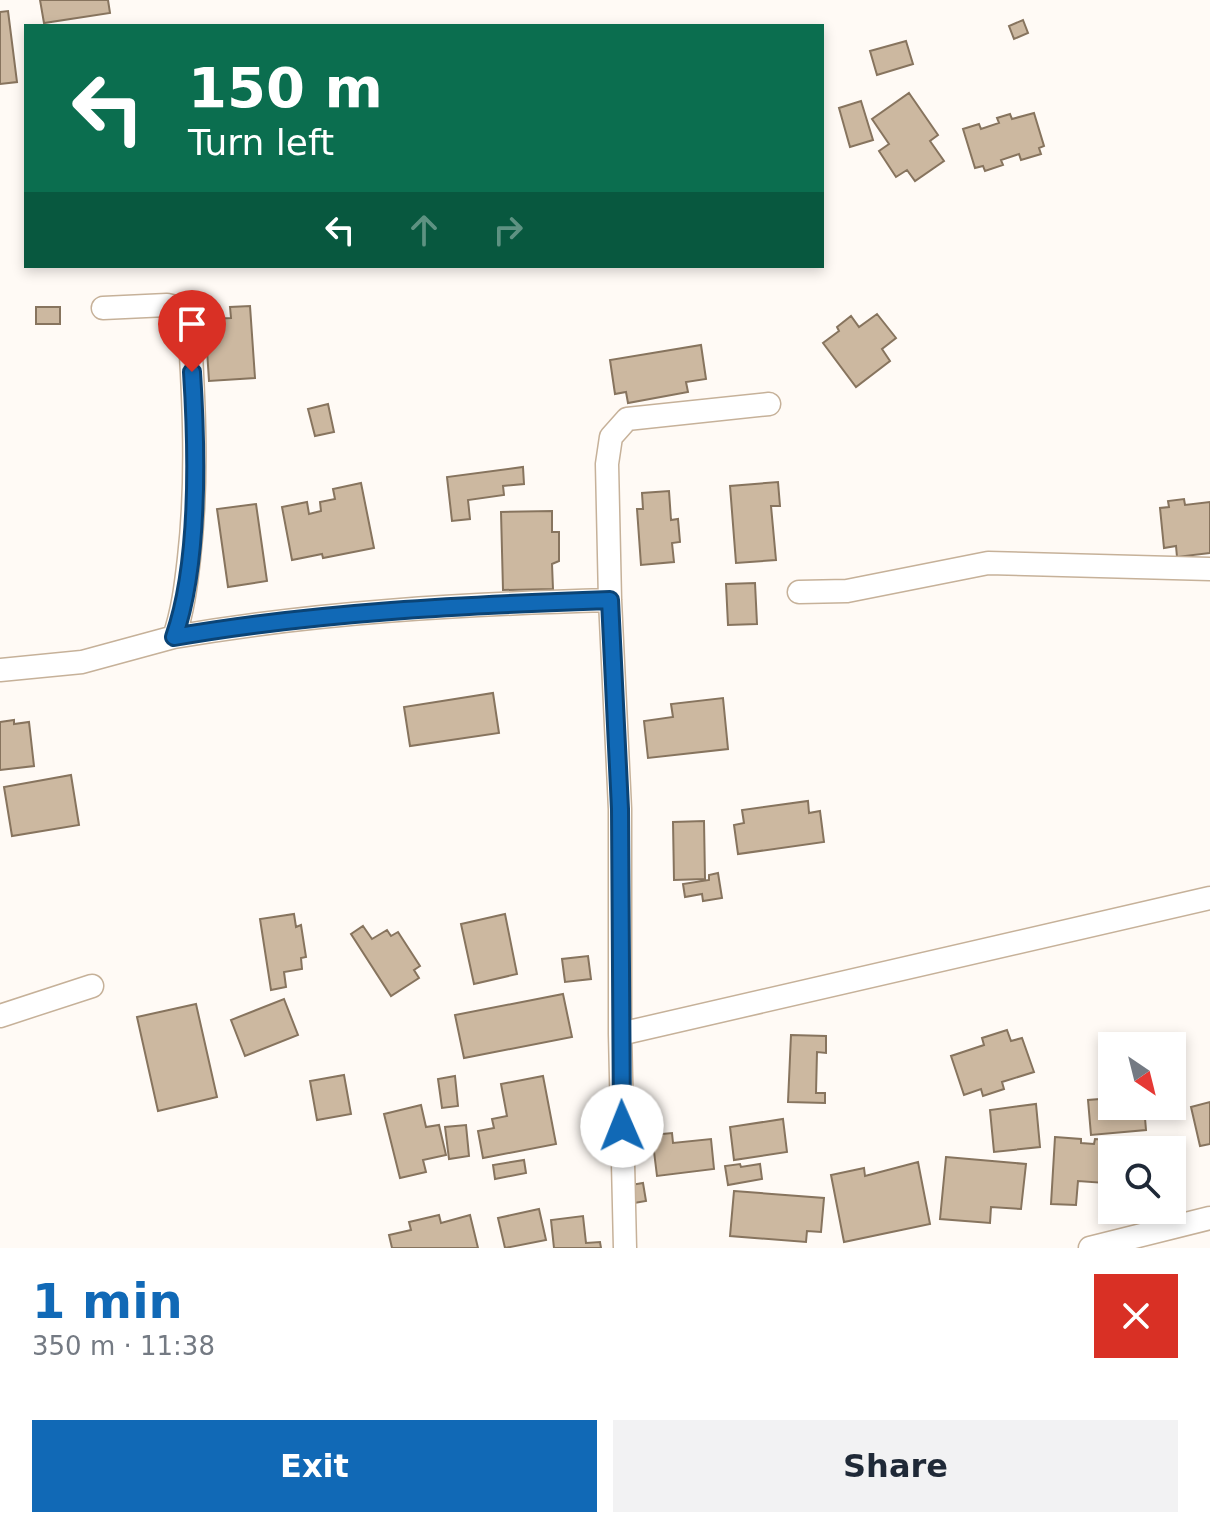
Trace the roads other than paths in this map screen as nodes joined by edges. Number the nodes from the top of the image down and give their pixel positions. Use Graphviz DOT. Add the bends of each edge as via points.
graph roads {
  1 [pos="103,308"];
  2 [pos="769,404"];
  3 [pos="1210,569"];
  4 [pos="799,592"];
  5 [pos="610,600"];
  6 [pos="174,637"];
  7 [pos="0,670"];
  8 [pos="1210,898"];
  9 [pos="92,986"];
  10 [pos="0,1016"];
  11 [pos="620,1034"];
  12 [pos="1210,1218"];
  13 [pos="625,1248"];
  14 [pos="1090,1248"];
  1 -- 6 [label="street" via="167,305 180,308 189,321 193,524"];
  2 -- 5 [label="street" via="627,419 611,437"];
  3 -- 4 [label="street" via="988,563 847,591"];
  5 -- 6 [label="street" via="318,617"];
  5 -- 11 [label="street" via="620,809"];
  6 -- 7 [label="street" via="82,662"];
  8 -- 11 [label="street"];
  9 -- 10 [label="street"];
  11 -- 13 [label="street"];
  12 -- 14 [label="street"];
}
